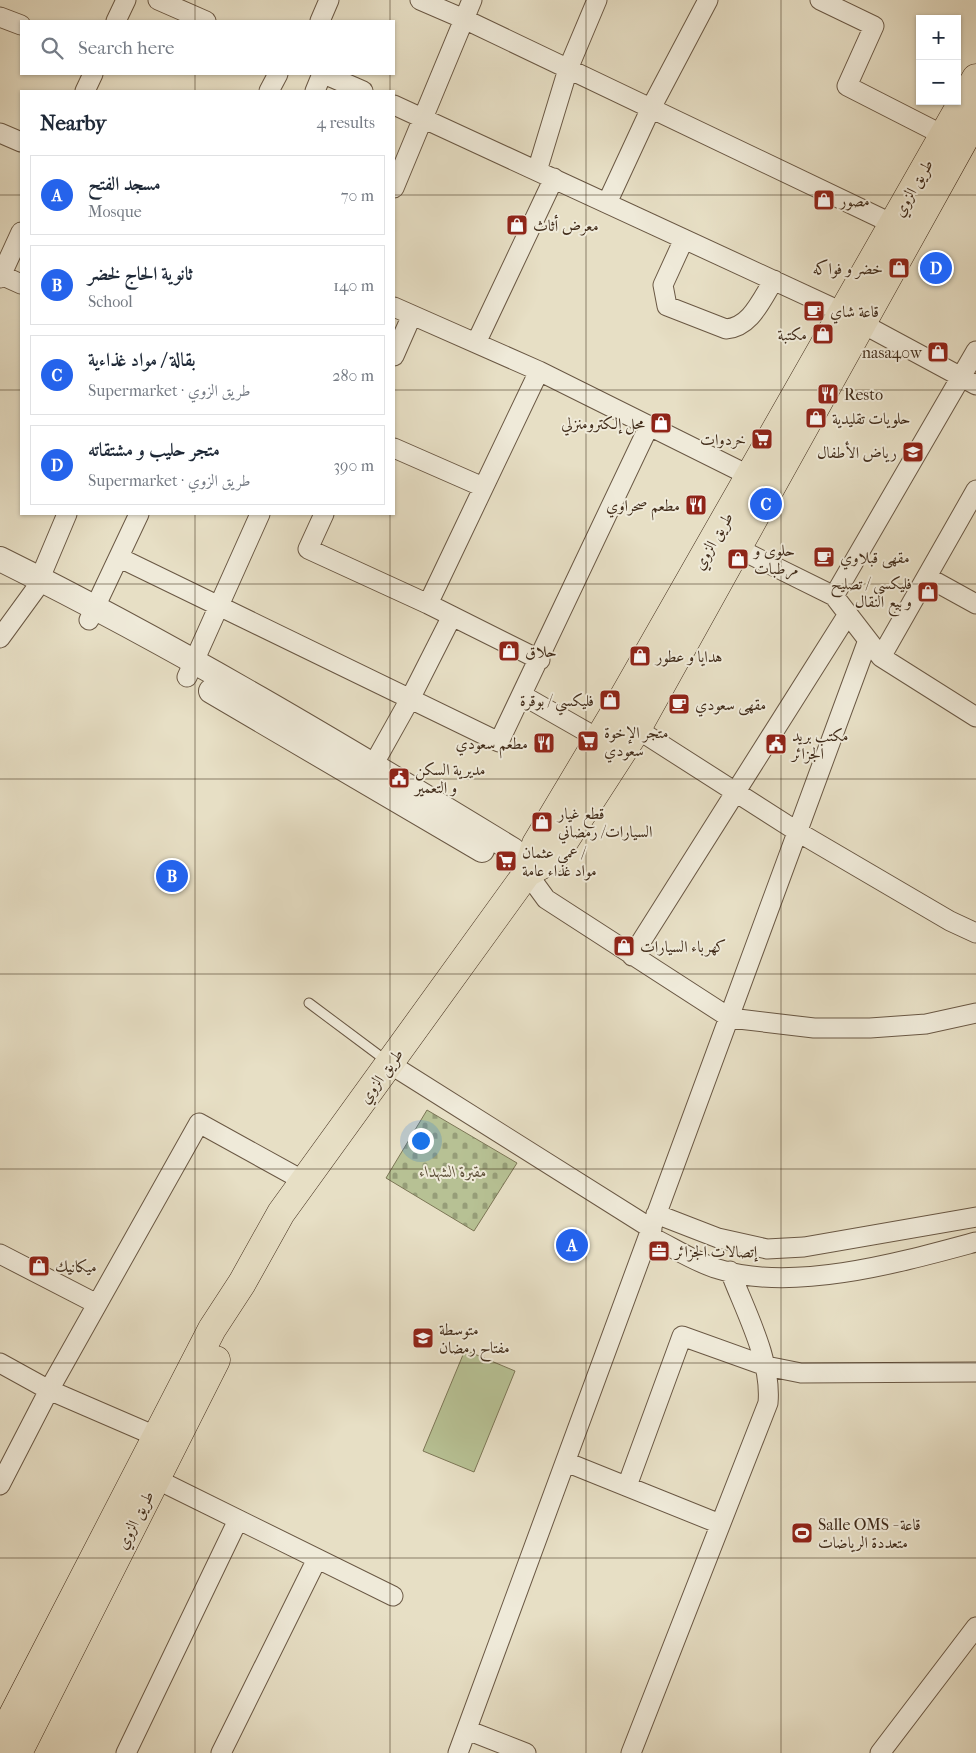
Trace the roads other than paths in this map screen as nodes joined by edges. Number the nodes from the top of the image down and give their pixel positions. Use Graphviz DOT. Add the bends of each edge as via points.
graph roads {
  1 [pos="126,0"];
  2 [pos="158,0"];
  3 [pos="329,0"];
  4 [pos="420,0"];
  5 [pos="472,0"];
  6 [pos="597,0"];
  7 [pos="708,0"];
  8 [pos="820,0"];
  9 [pos="0,17"];
  10 [pos="464,19"];
  11 [pos="116,20"];
  12 [pos="204,20"];
  13 [pos="320,20"];
  14 [pos="20,25"];
  15 [pos="568,69"];
  16 [pos="93,75"];
  17 [pos="277,75"];
  18 [pos="323,75"];
  19 [pos="325,75"];
  20 [pos="976,78"];
  21 [pos="85,90"];
  22 [pos="270,90"];
  23 [pos="315,90"];
  24 [pos="362,90"];
  25 [pos="395,105"];
  26 [pos="651,108"];
  27 [pos="423,118"];
  28 [pos="976,118"];
  29 [pos="0,133"];
  30 [pos="944,135"];
  31 [pos="20,142"];
  32 [pos="545,174"];
  33 [pos="395,186"];
  34 [pos="607,203"];
  35 [pos="893,224"];
  36 [pos="20,234"];
  37 [pos="684,239"];
  38 [pos="0,276"];
  39 [pos="774,280"];
  40 [pos="20,284"];
  41 [pos="395,307"];
  42 [pos="412,315"];
  43 [pos="852,318"];
  44 [pos="476,343"];
  45 [pos="976,351"];
  46 [pos="395,354"];
  47 [pos="539,371"];
  48 [pos="968,381"];
  49 [pos="649,426"];
  50 [pos="395,448"];
  51 [pos="750,476"];
  52 [pos="484,487"];
  53 [pos="976,490"];
  54 [pos="67,515"];
  55 [pos="139,515"];
  56 [pos="260,515"];
  57 [pos="324,515"];
  58 [pos="736,548"];
  59 [pos="120,558"];
  60 [pos="0,559"];
  61 [pos="0,573"];
  62 [pos="927,577"];
  63 [pos="38,584"];
  64 [pos="834,596"];
  65 [pos="428,604"];
  66 [pos="976,604"];
  67 [pos="218,606"];
  68 [pos="91,614"];
  69 [pos="848,614"];
  70 [pos="452,616"];
  71 [pos="0,638"];
  72 [pos="868,640"];
  73 [pos="881,657"];
  74 [pos="540,660"];
  75 [pos="190,670"];
  76 [pos="522,695"];
  77 [pos="410,699"];
  78 [pos="976,717"];
  79 [pos="637,728"];
  80 [pos="598,739"];
  81 [pos="369,773"];
  82 [pos="736,791"];
  83 [pos="798,832"];
  84 [pos="527,873"];
  85 [pos="976,933"];
  86 [pos="632,956"];
  87 [pos="309,1004"];
  88 [pos="976,1013"];
  89 [pos="730,1018"];
  90 [pos="390,1064"];
  91 [pos="304,1181"];
  92 [pos="976,1217"];
  93 [pos="652,1226"];
  94 [pos="976,1242"];
  95 [pos="0,1254"];
  96 [pos="730,1271"];
  97 [pos="97,1304"];
  98 [pos="0,1363"];
  99 [pos="766,1366"];
  100 [pos="976,1372"];
  101 [pos="49,1390"];
  102 [pos="165,1440"];
  103 [pos="566,1462"];
  104 [pos="156,1479"];
  105 [pos="0,1485"];
  106 [pos="627,1486"];
  107 [pos="238,1520"];
  108 [pos="720,1524"];
  109 [pos="317,1559"];
  110 [pos="393,1596"];
  111 [pos="976,1627"];
  112 [pos="467,1730"];
  113 [pos="0,1740"];
  114 [pos="18,1753"];
  115 [pos="126,1753"];
  116 [pos="221,1753"];
  117 [pos="458,1753"];
  118 [pos="526,1753"];
  119 [pos="631,1753"];
  120 [pos="880,1753"];
  1 -- 11 [label="street"];
  2 -- 12 [label="street"];
  3 -- 13 [label="street"];
  4 -- 10 [label="street"];
  5 -- 10 [label="street"];
  6 -- 15 [label="street"];
  7 -- 26 [label="street"];
  8 -- 30 [label="street" via="874,26 847,86"];
  9 -- 14 [label="street"];
  10 -- 15 [label="street"];
  10 -- 27 [label="street"];
  15 -- 26 [label="street"];
  15 -- 32 [label="street"];
  16 -- 21 [label="street"];
  17 -- 22 [label="street"];
  18 -- 23 [label="street"];
  19 -- 24 [label="street"];
  20 -- 30 [label="main road, طريق الزوي"];
  25 -- 27 [label="street"];
  26 -- 34 [label="street"];
  26 -- 35 [label="street"];
  27 -- 32 [label="street"];
  27 -- 33 [label="street"];
  28 -- 43 [label="main road, طريق الزوي"];
  29 -- 31 [label="street"];
  30 -- 35 [label="main road, طريق الزوي"];
  32 -- 34 [label="street"];
  32 -- 44 [label="street"];
  34 -- 37 [label="street"];
  35 -- 43 [label="main road, طريق الزوي"];
  36 -- 38 [label="street"];
  37 -- 39 [label="street"];
  37 -- 39 [label="street" via="663,285 667,306 726,329 736,328 746,323"];
  38 -- 40 [label="street"];
  39 -- 43 [label="street"];
  41 -- 42 [label="street"];
  42 -- 44 [label="street"];
  42 -- 46 [label="street"];
  43 -- 48 [label="street"];
  43 -- 51 [label="main road, طريق الزوي"];
  43 -- 58 [label="main road, طريق الزوي"];
  44 -- 47 [label="street"];
  45 -- 48 [label="street"];
  47 -- 49 [label="street"];
  47 -- 52 [label="street"];
  48 -- 64 [label="street"];
  49 -- 51 [label="street"];
  49 -- 74 [label="street"];
  50 -- 52 [label="street"];
  51 -- 80 [label="main road, طريق الزوي"];
  52 -- 65 [label="street"];
  53 -- 62 [label="street"];
  54 -- 63 [label="street"];
  55 -- 59 [label="street"];
  56 -- 67 [label="street"];
  57 -- 65 [label="street" via="308,549"];
  58 -- 64 [label="street"];
  58 -- 79 [label="main road, طريق الزوي"];
  59 -- 67 [label="street"];
  59 -- 68 [label="street"];
  60 -- 63 [label="street"];
  61 -- 63 [label="street"];
  62 -- 66 [label="street"];
  62 -- 73 [label="street"];
  63 -- 68 [label="street"];
  63 -- 71 [label="street"];
  64 -- 69 [label="street"];
  65 -- 70 [label="street"];
  67 -- 75 [label="street"];
  67 -- 77 [label="street"];
  68 -- 75 [label="street"];
  69 -- 72 [label="street"];
  69 -- 82 [label="street"];
  70 -- 74 [label="street"];
  70 -- 77 [label="street"];
  72 -- 73 [label="street"];
  72 -- 83 [label="street"];
  73 -- 78 [label="street"];
  74 -- 76 [label="street"];
  75 -- 81 [label="street"];
  76 -- 77 [label="street" via="499,742"];
  76 -- 80 [label="street"];
  77 -- 81 [label="street"];
  79 -- 82 [label="street"];
  79 -- 84 [label="main road, طريق الزوي" via="553,859"];
  80 -- 84 [label="main road, طريق الزوي" via="536,844"];
  81 -- 84 [label="street" via="507,865"];
  82 -- 83 [label="street"];
  82 -- 86 [label="street"];
  83 -- 85 [label="street"];
  83 -- 89 [label="street"];
  84 -- 86 [label="street" via="546,899"];
  84 -- 90 [label="main road, طريق الزوي"];
  86 -- 89 [label="street"];
  87 -- 90 [label="lane"];
  88 -- 89 [label="street" via="926,1024 870,1028 814,1028"];
  89 -- 93 [label="street"];
  90 -- 91 [label="main road, طريق الزوي"];
  90 -- 93 [label="street"];
  91 -- 97 [label="street" via="199,1123"];
  91 -- 102 [label="main road, طريق الزوي" via="281,1213 212,1329"];
  92 -- 93 [label="street" via="823,1244 767,1249"];
  93 -- 96 [label="street" via="717,1269"];
  93 -- 103 [label="street"];
  94 -- 96 [label="street" via="854,1270 799,1277 755,1276"];
  95 -- 97 [label="street"];
  96 -- 99 [label="street"];
  97 -- 101 [label="street"];
  98 -- 101 [label="street"];
  99 -- 100 [label="street" via="801,1374"];
  99 -- 106 [label="street" via="682,1336"];
  99 -- 108 [label="street" via="770,1384 768,1403"];
  101 -- 102 [label="street"];
  101 -- 105 [label="street"];
  102 -- 104 [label="main road, طريق الزوي"];
  102 -- 113 [label="main road, طريق الزوي"];
  103 -- 106 [label="street"];
  103 -- 112 [label="street"];
  104 -- 107 [label="street"];
  104 -- 114 [label="main road, طريق الزوي"];
  106 -- 108 [label="street"];
  107 -- 109 [label="street"];
  107 -- 115 [label="street"];
  108 -- 119 [label="street"];
  109 -- 110 [label="street"];
  109 -- 116 [label="street"];
  111 -- 120 [label="street"];
  112 -- 117 [label="street"];
  112 -- 118 [label="street"];
}
